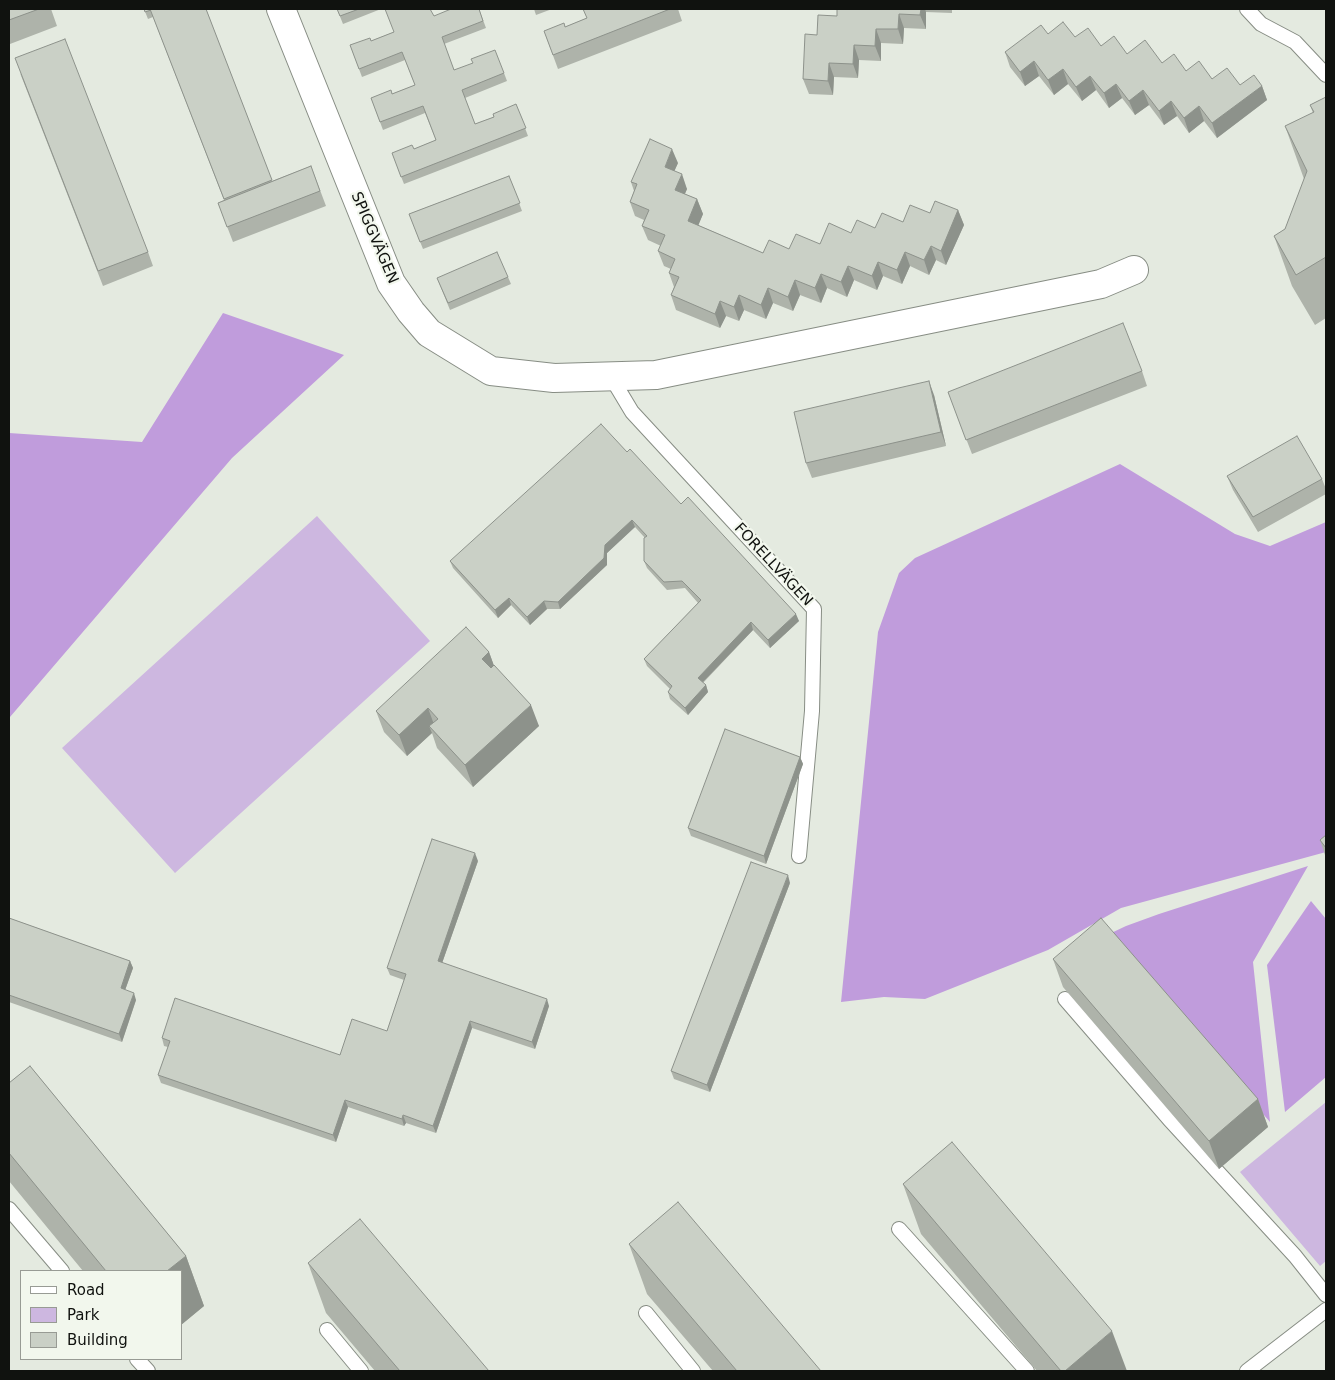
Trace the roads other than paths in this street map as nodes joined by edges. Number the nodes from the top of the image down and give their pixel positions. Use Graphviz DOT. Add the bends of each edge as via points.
graph roads {
  1 [pos="281,9"];
  2 [pos="1248,9"];
  3 [pos="1326,75"];
  4 [pos="1134,270"];
  5 [pos="611,377"];
  6 [pos="799,856"];
  7 [pos="1065,999"];
  8 [pos="9,1209"];
  9 [pos="899,1229"];
  10 [pos="61,1270"];
  11 [pos="1326,1295"];
  12 [pos="1326,1310"];
  13 [pos="646,1313"];
  14 [pos="327,1330"];
  15 [pos="139,1360"];
  16 [pos="148,1371"];
  17 [pos="361,1371"];
  18 [pos="693,1371"];
  19 [pos="1027,1371"];
  20 [pos="1247,1371"];
  1 -- 5 [label="street, SPIGGVÄGEN" via="391,283 411,312 429,332 491,371 554,378"];
  2 -- 3 [label="lane" via="1260,24 1295,42"];
  4 -- 5 [label="street, SPIGGVÄGEN" via="1101,284 674,372"];
  5 -- 6 [label="lane, FORELLVÄGEN" via="632,412 814,609 812,711"];
  7 -- 11 [label="lane" via="1169,1119 1295,1256"];
  8 -- 10 [label="lane"];
  9 -- 19 [label="lane"];
  12 -- 20 [label="lane"];
  13 -- 18 [label="lane"];
  14 -- 17 [label="lane"];
  15 -- 16 [label="lane"];
}
